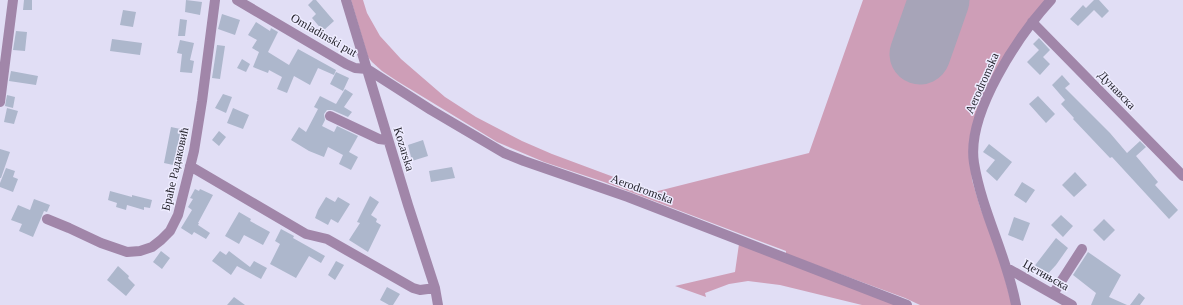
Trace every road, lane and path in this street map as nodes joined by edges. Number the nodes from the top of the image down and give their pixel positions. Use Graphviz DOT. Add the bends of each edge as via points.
graph roads {
  1 [pos="12,0"];
  2 [pos="216,0"];
  3 [pos="237,0"];
  4 [pos="346,0"];
  5 [pos="1051,0"];
  6 [pos="1032,22"];
  7 [pos="367,69"];
  8 [pos="379,77"];
  9 [pos="0,102"];
  10 [pos="330,116"];
  11 [pos="387,140"];
  12 [pos="190,166"];
  13 [pos="1183,176"];
  14 [pos="47,219"];
  15 [pos="1082,249"];
  16 [pos="1007,268"];
  17 [pos="435,288"];
  18 [pos="1053,294"];
  19 [pos="438,305"];
  20 [pos="907,305"];
  21 [pos="1016,305"];
  22 [pos="1072,305"];
  1 -- 9 [label="street"];
  2 -- 12 [label="street, Браће Радаковић"];
  3 -- 7 [label="street, Omladinski put" via="346,64"];
  4 -- 7 [label="street, Kozarska"];
  5 -- 6 [label="street, Aerodromska"];
  6 -- 13 [label="street, Дунавска"];
  6 -- 16 [label="street, Aerodromska" via="992,87 979,118 973,144 980,189"];
  7 -- 8 [label="street, Omladinski put"];
  7 -- 11 [label="street, Kozarska"];
  8 -- 20 [label="street, Aerodromska" via="420,104 511,155"];
  10 -- 11 [label="street" via="369,135"];
  11 -- 17 [label="street, Kozarska"];
  12 -- 14 [label="street, Браће Радаковић" via="178,215 170,231 152,247 140,251 117,250"];
  12 -- 17 [label="street" via="306,234 327,239 413,288"];
  15 -- 18 [label="street"];
  16 -- 18 [label="street, Цетињска"];
  16 -- 21 [label="street, Aerodromska"];
  17 -- 19 [label="street, Kozarska"];
  18 -- 22 [label="street, Цетињска"];
}
